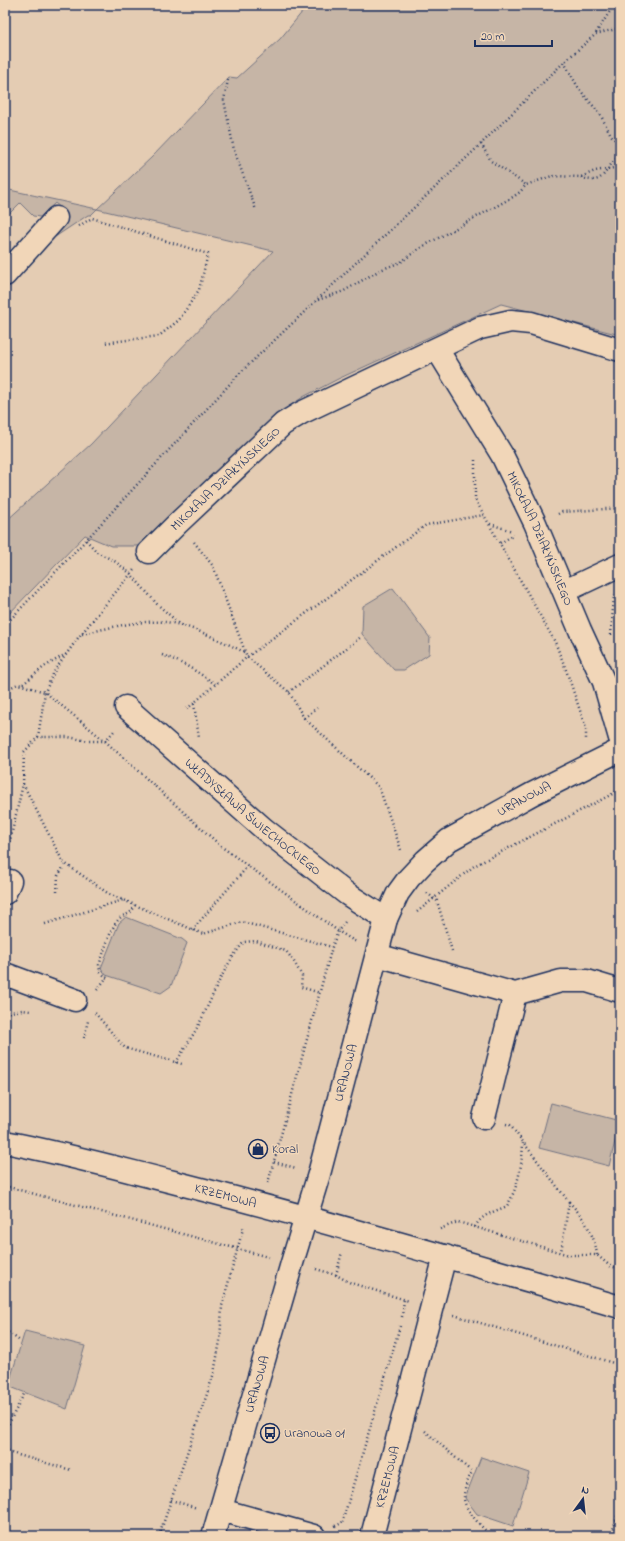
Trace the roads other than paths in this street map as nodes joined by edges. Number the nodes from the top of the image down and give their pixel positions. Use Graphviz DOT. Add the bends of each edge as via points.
graph roads {
  1 [pos="65,223"];
  2 [pos="5,275"];
  3 [pos="437,349"];
  4 [pos="620,350"];
  5 [pos="149,552"];
  6 [pos="615,567"];
  7 [pos="565,591"];
  8 [pos="126,707"];
  9 [pos="620,738"];
  10 [pos="620,750"];
  11 [pos="386,918"];
  12 [pos="377,955"];
  13 [pos="5,974"];
  14 [pos="620,991"];
  15 [pos="515,994"];
  16 [pos="84,1004"];
  17 [pos="484,1118"];
  18 [pos="5,1142"];
  19 [pos="306,1217"];
  20 [pos="445,1256"];
  21 [pos="620,1307"];
  22 [pos="221,1510"];
  23 [pos="213,1536"];
  24 [pos="314,1536"];
  25 [pos="372,1536"];
  1 -- 2 [label="street"];
  3 -- 4 [label="street, MIKOŁAJA DZIAŁYŃSKIEGO" via="480,328 511,321 531,323"];
  3 -- 5 [label="street, MIKOŁAJA DZIAŁYŃSKIEGO" via="301,413 283,424"];
  3 -- 7 [label="street, MIKOŁAJA DZIAŁYŃSKIEGO" via="502,455 527,528"];
  6 -- 7 [label="street"];
  7 -- 9 [label="street, MIKOŁAJA DZIAŁYŃSKIEGO" via="604,682"];
  8 -- 11 [label="street, WŁADYSŁAWA ŚWIECHOCKIEGO" via="264,829 324,877"];
  10 -- 11 [label="street, URANOWA" via="532,794 449,840 409,878 398,893"];
  11 -- 12 [label="street, URANOWA"];
  12 -- 15 [label="street"];
  12 -- 19 [label="street, URANOWA"];
  13 -- 16 [label="street"];
  14 -- 15 [label="street" via="587,981 561,981"];
  15 -- 17 [label="street"];
  18 -- 19 [label="street, KRZEMOWA" via="55,1152"];
  19 -- 20 [label="street, KRZEMOWA"];
  19 -- 22 [label="street, URANOWA"];
  20 -- 21 [label="street, KRZEMOWA"];
  20 -- 25 [label="street, KRZEMOWA"];
  22 -- 23 [label="street, URANOWA"];
  22 -- 24 [label="street"];
}
